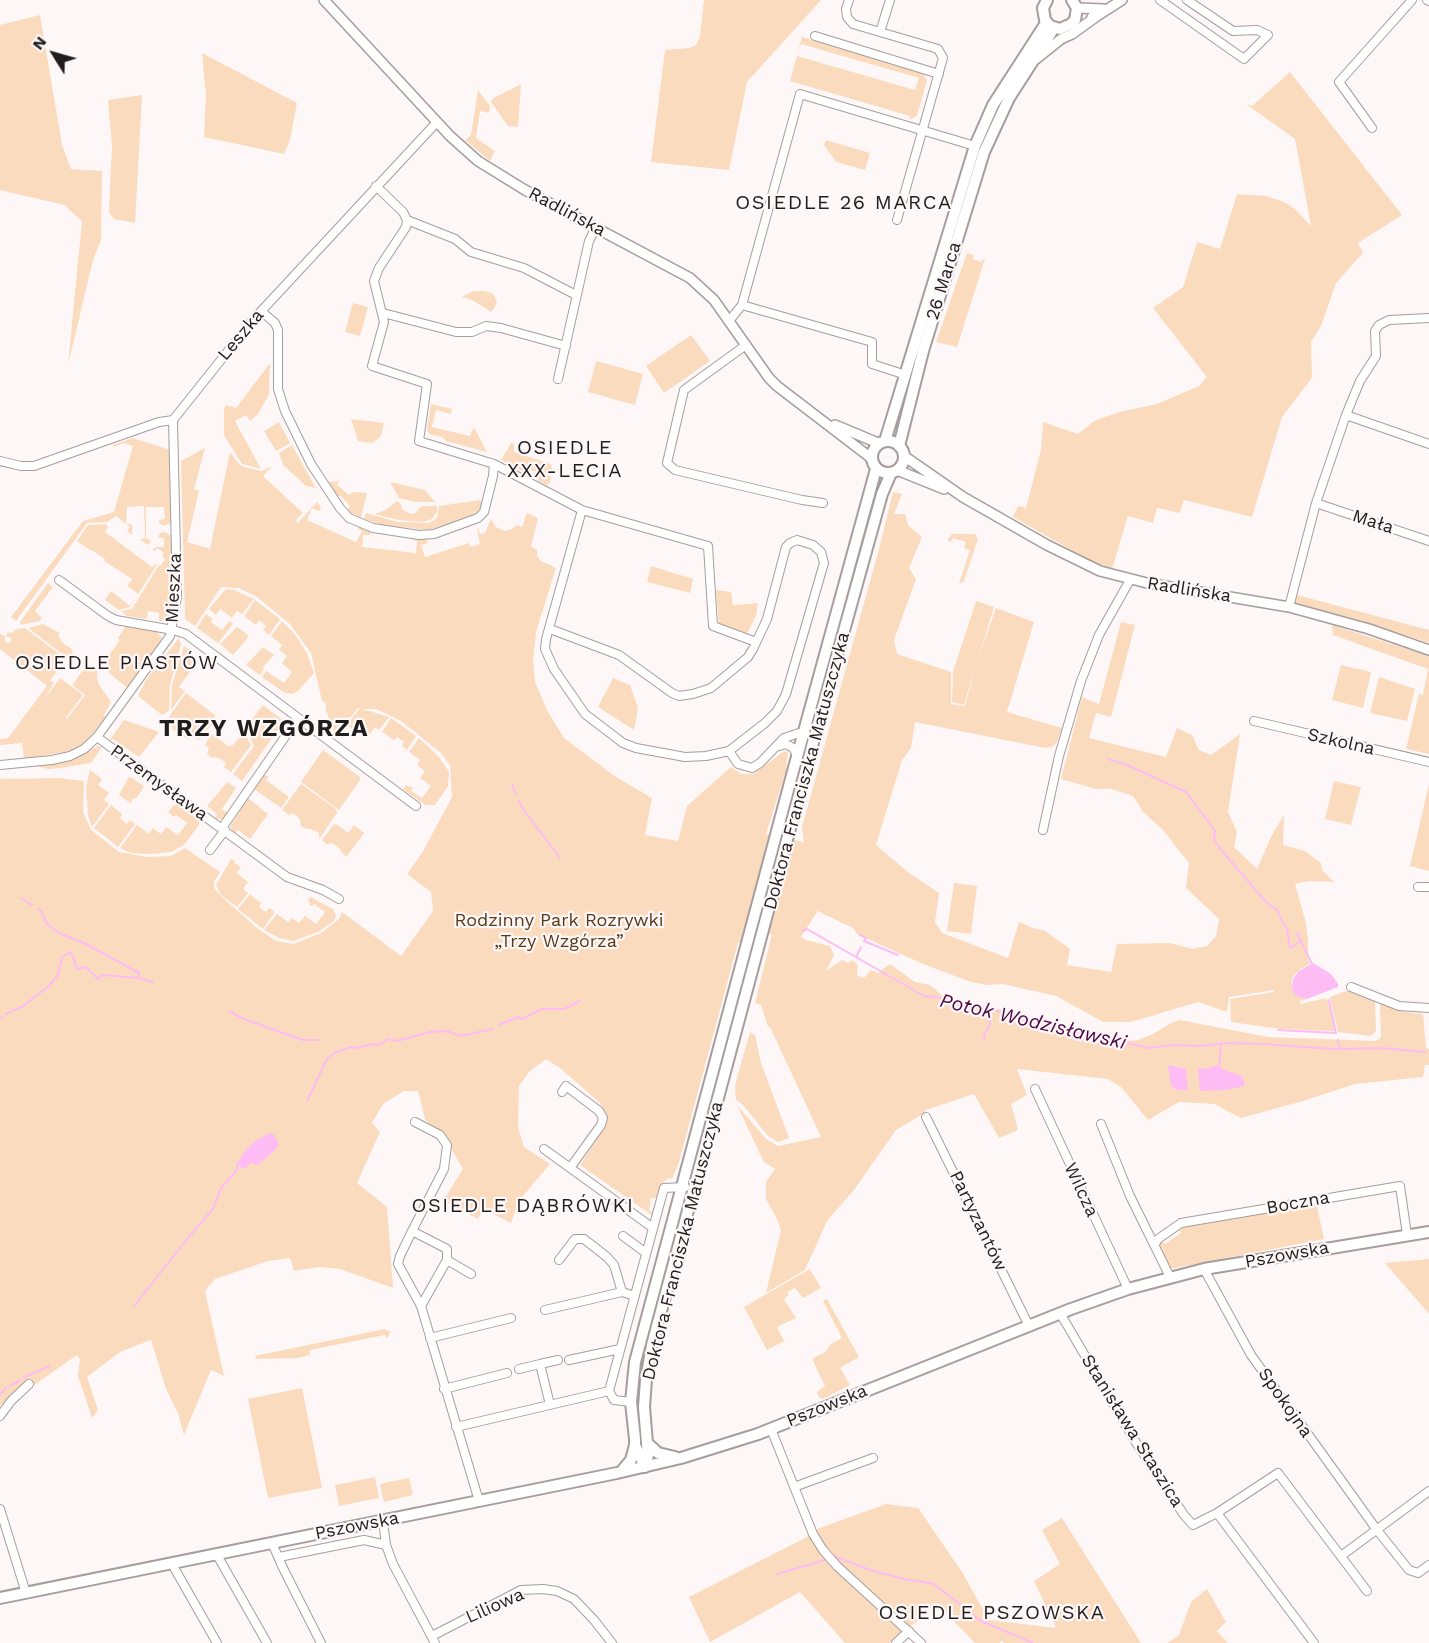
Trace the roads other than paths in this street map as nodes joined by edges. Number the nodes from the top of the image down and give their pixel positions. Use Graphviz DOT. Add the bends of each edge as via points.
graph roads {
  1 [pos="324,0"];
  2 [pos="849,0"];
  3 [pos="890,0"];
  4 [pos="1047,0"];
  5 [pos="1122,0"];
  6 [pos="1160,0"];
  7 [pos="1187,0"];
  8 [pos="1412,0"];
  9 [pos="1110,8"];
  10 [pos="1075,9"];
  11 [pos="1097,16"];
  12 [pos="1050,25"];
  13 [pos="880,32"];
  14 [pos="815,36"];
  15 [pos="1029,64"];
  16 [pos="939,74"];
  17 [pos="437,122"];
  18 [pos="1372,128"];
  19 [pos="922,130"];
  20 [pos="975,146"];
  21 [pos="376,186"];
  22 [pos="407,219"];
  23 [pos="897,220"];
  24 [pos="596,227"];
  25 [pos="576,295"];
  26 [pos="742,305"];
  27 [pos="261,311"];
  28 [pos="383,317"];
  29 [pos="1429,318"];
  30 [pos="729,321"];
  31 [pos="746,345"];
  32 [pos="566,346"];
  33 [pos="906,375"];
  34 [pos="558,379"];
  35 [pos="814,414"];
  36 [pos="1346,416"];
  37 [pos="173,420"];
  38 [pos="881,442"];
  39 [pos="1429,444"];
  40 [pos="902,451"];
  41 [pos="871,458"];
  42 [pos="0,461"];
  43 [pos="494,464"];
  44 [pos="876,469"];
  45 [pos="894,472"];
  46 [pos="963,497"];
  47 [pos="823,503"];
  48 [pos="1316,503"];
  49 [pos="582,510"];
  50 [pos="1429,541"];
  51 [pos="60,580"];
  52 [pos="1130,580"];
  53 [pos="1289,607"];
  54 [pos="550,629"];
  55 [pos="173,630"];
  56 [pos="756,642"];
  57 [pos="1429,650"];
  58 [pos="298,718"];
  59 [pos="1254,721"];
  60 [pos="804,733"];
  61 [pos="815,735"];
  62 [pos="97,737"];
  63 [pos="775,748"];
  64 [pos="729,751"];
  65 [pos="797,755"];
  66 [pos="1429,762"];
  67 [pos="0,765"];
  68 [pos="416,806"];
  69 [pos="223,829"];
  70 [pos="1043,830"];
  71 [pos="210,850"];
  72 [pos="1418,887"];
  73 [pos="1429,887"];
  74 [pos="339,899"];
  75 [pos="1351,987"];
  76 [pos="1429,1008"];
  77 [pos="1035,1089"];
  78 [pos="562,1092"];
  79 [pos="926,1117"];
  80 [pos="415,1122"];
  81 [pos="1101,1124"];
  82 [pos="544,1149"];
  83 [pos="570,1168"];
  84 [pos="681,1186"];
  85 [pos="693,1189"];
  86 [pos="653,1228"];
  87 [pos="412,1231"];
  88 [pos="1429,1232"];
  89 [pos="1407,1235"];
  90 [pos="623,1236"];
  91 [pos="1155,1244"];
  92 [pos="646,1253"];
  93 [pos="447,1260"];
  94 [pos="559,1260"];
  95 [pos="1204,1269"];
  96 [pos="471,1274"];
  97 [pos="1170,1277"];
  98 [pos="1128,1289"];
  99 [pos="622,1292"];
  100 [pos="635,1296"];
  101 [pos="421,1306"];
  102 [pos="545,1310"];
  103 [pos="1060,1313"];
  104 [pos="511,1318"];
  105 [pos="1029,1326"];
  106 [pos="430,1338"];
  107 [pos="620,1349"];
  108 [pos="558,1360"];
  109 [pos="569,1360"];
  110 [pos="540,1364"];
  111 [pos="519,1369"];
  112 [pos="507,1373"];
  113 [pos="29,1384"];
  114 [pos="444,1389"];
  115 [pos="609,1390"];
  116 [pos="631,1402"];
  117 [pos="550,1405"];
  118 [pos="0,1416"];
  119 [pos="456,1427"];
  120 [pos="771,1429"];
  121 [pos="647,1443"];
  122 [pos="635,1445"];
  123 [pos="681,1458"];
  124 [pos="873,1458"];
  125 [pos="645,1467"];
  126 [pos="621,1472"];
  127 [pos="794,1487"];
  128 [pos="1429,1491"];
  129 [pos="478,1501"];
  130 [pos="0,1509"];
  131 [pos="1217,1513"];
  132 [pos="383,1521"];
  133 [pos="1377,1530"];
  134 [pos="272,1543"];
  135 [pos="386,1545"];
  136 [pos="217,1555"];
  137 [pos="1341,1556"];
  138 [pos="279,1557"];
  139 [pos="172,1564"];
  140 [pos="1429,1566"];
  141 [pos="1367,1591"];
  142 [pos="26,1593"];
  143 [pos="0,1598"];
  144 [pos="909,1631"];
  145 [pos="434,1640"];
  146 [pos="609,1640"];
  147 [pos="216,1643"];
  148 [pos="267,1643"];
  149 [pos="321,1643"];
  150 [pos="598,1643"];
  151 [pos="896,1643"];
  152 [pos="921,1643"];
  153 [pos="1314,1643"];
  1 -- 17 [label="street, Radlińska"];
  2 -- 13 [label="street" via="847,17 853,24"];
  3 -- 13 [label="street"];
  4 -- 12 [label="main road" via="1043,13"];
  5 -- 9 [label="street"];
  6 -- 7 [label="street" via="1244,59 1268,34 1257,30 1233,31"];
  8 -- 18 [label="street" via="1339,82"];
  9 -- 10 [label="street"];
  9 -- 11 [label="street"];
  10 -- 11 [label="street"];
  10 -- 12 [label="main road" via="1066,27"];
  11 -- 15 [label="street"];
  12 -- 15 [label="main road, 26 Marca"];
  12 -- 20 [label="main road, 26 Marca" via="1000,93"];
  13 -- 16 [label="street" via="938,49 943,58"];
  14 -- 16 [label="street"];
  15 -- 40 [label="main road, 26 Marca" via="1004,106 984,152 923,351"];
  16 -- 19 [label="street"];
  17 -- 21 [label="street, Leszka"];
  17 -- 24 [label="street, Radlińska" via="493,171"];
  19 -- 20 [label="street"];
  19 -- 23 [label="street"];
  19 -- 26 [label="street" via="800,94"];
  20 -- 33 [label="main road, 26 Marca"];
  21 -- 22 [label="street"];
  21 -- 27 [label="street, Leszka"];
  22 -- 25 [label="street" via="455,239 471,252 524,268"];
  22 -- 28 [label="street" via="374,281"];
  24 -- 25 [label="street"];
  24 -- 30 [label="street, Radlińska" via="690,278 706,291"];
  25 -- 32 [label="street"];
  26 -- 30 [label="street"];
  26 -- 33 [label="street" via="872,342 872,364"];
  27 -- 37 [label="street, Leszka"];
  27 -- 43 [label="street" via="278,330 278,389 285,411 305,452 349,518 364,525 419,535 434,534 478,518 483,512"];
  28 -- 32 [label="street" via="456,332 472,332 486,326 501,328"];
  28 -- 43 [label="street" via="372,366 427,384 419,441"];
  29 -- 36 [label="street" via="1389,320 1379,325 1374,340 1376,357 1360,381"];
  30 -- 31 [label="street, Radlińska"];
  31 -- 35 [label="street, Radlińska" via="777,386"];
  31 -- 47 [label="street" via="684,390 668,463 675,470"];
  32 -- 34 [label="street"];
  33 -- 38 [label="main road, 26 Marca"];
  35 -- 38 [label="street, Radlińska" via="864,439"];
  35 -- 41 [label="street, Radlińska"];
  36 -- 39 [label="street"];
  36 -- 48 [label="street"];
  37 -- 42 [label="street" via="34,466"];
  37 -- 55 [label="street, Mieszka" via="177,597"];
  38 -- 40 [label="main road" via="895,442"];
  38 -- 41 [label="main road"];
  40 -- 45 [label="main road" via="902,465"];
  40 -- 46 [label="street, Radlińska"];
  41 -- 44 [label="main road"];
  43 -- 49 [label="street"];
  44 -- 45 [label="main road"];
  44 -- 60 [label="main road, Doktora Franciszka Matuszczyka"];
  45 -- 46 [label="street, Radlińska"];
  45 -- 61 [label="main road, Doktora Franciszka Matuszczyka" via="882,494"];
  46 -- 52 [label="street, Radlińska" via="1087,566"];
  48 -- 50 [label="street, Mała"];
  48 -- 53 [label="street"];
  49 -- 54 [label="street"];
  49 -- 56 [label="street" via="708,546 713,626"];
  51 -- 55 [label="street" via="116,620"];
  52 -- 53 [label="street, Radlińska"];
  52 -- 70 [label="street" via="1099,635 1081,681"];
  53 -- 57 [label="street, Radlińska"];
  54 -- 56 [label="street" via="619,655 679,696 711,688 748,657"];
  54 -- 64 [label="street" via="545,649 554,669 585,714 630,746 691,758"];
  55 -- 58 [label="street" via="186,634"];
  55 -- 62 [label="street, Mieszka"];
  56 -- 64 [label="street" via="767,619 786,547 797,540 813,545 821,552 824,563 786,694 777,711"];
  58 -- 68 [label="street"];
  58 -- 69 [label="street, Przemysława"];
  59 -- 66 [label="street, Szkolna"];
  60 -- 61 [label="street"];
  60 -- 63 [label="street" via="784,738"];
  60 -- 65 [label="main road, Doktora Franciszka Matuszczyka"];
  61 -- 85 [label="main road, Doktora Franciszka Matuszczyka"];
  62 -- 67 [label="street, Mieszka" via="70,756"];
  62 -- 69 [label="street, Przemysława"];
  63 -- 64 [label="street" via="752,768 738,764"];
  63 -- 65 [label="street" via="786,744"];
  65 -- 84 [label="main road, Doktora Franciszka Matuszczyka"];
  69 -- 71 [label="street, Przemysława"];
  69 -- 74 [label="street, Przemysława" via="287,877"];
  72 -- 73 [label="street"];
  75 -- 76 [label="street" via="1394,1005"];
  77 -- 98 [label="street, Wilcza"];
  78 -- 83 [label="street" via="566,1086 600,1111 603,1118"];
  79 -- 105 [label="street, Partyzantów"];
  80 -- 87 [label="street" via="440,1135 447,1145 447,1156"];
  81 -- 91 [label="street" via="1130,1196"];
  82 -- 83 [label="street"];
  83 -- 86 [label="street"];
  84 -- 85 [label="street"];
  84 -- 86 [label="street" via="664,1188"];
  84 -- 116 [label="main road, Doktora Franciszka Matuszczyka" via="635,1362"];
  85 -- 121 [label="main road, Doktora Franciszka Matuszczyka" via="652,1345 644,1407"];
  86 -- 92 [label="street"];
  87 -- 93 [label="street" via="447,1249"];
  87 -- 101 [label="street" via="398,1264"];
  88 -- 89 [label="main road, Pszowska"];
  89 -- 91 [label="street, Boczna" via="1400,1185 1180,1223"];
  89 -- 95 [label="main road, Pszowska"];
  90 -- 92 [label="street"];
  91 -- 97 [label="street"];
  92 -- 100 [label="street"];
  93 -- 96 [label="street"];
  93 -- 101 [label="street"];
  94 -- 99 [label="street" via="574,1239 584,1239 614,1265"];
  95 -- 97 [label="main road, Pszowska"];
  95 -- 133 [label="street, Spokojna" via="1251,1354"];
  97 -- 98 [label="main road, Pszowska"];
  98 -- 103 [label="main road, Pszowska"];
  99 -- 100 [label="street"];
  99 -- 102 [label="street"];
  100 -- 107 [label="street"];
  101 -- 106 [label="street"];
  103 -- 105 [label="main road, Pszowska"];
  103 -- 131 [label="street, Stanisława Staszica" via="1140,1450 1184,1515 1193,1525"];
  104 -- 106 [label="street"];
  105 -- 120 [label="main road, Pszowska"];
  106 -- 114 [label="street"];
  107 -- 109 [label="street"];
  107 -- 115 [label="street"];
  108 -- 110 [label="street"];
  110 -- 111 [label="street"];
  110 -- 117 [label="street"];
  112 -- 114 [label="street"];
  113 -- 118 [label="street"];
  114 -- 119 [label="street"];
  115 -- 116 [label="street" via="614,1400"];
  115 -- 117 [label="street"];
  116 -- 122 [label="main road, Doktora Franciszka Matuszczyka"];
  117 -- 119 [label="street"];
  119 -- 129 [label="street"];
  120 -- 123 [label="main road, Pszowska"];
  120 -- 127 [label="street"];
  121 -- 123 [label="main road" via="658,1453"];
  121 -- 125 [label="main road, Doktora Franciszka Matuszczyka"];
  122 -- 125 [label="main road, Doktora Franciszka Matuszczyka"];
  122 -- 126 [label="main road" via="631,1460"];
  123 -- 125 [label="main road, Pszowska"];
  124 -- 127 [label="street"];
  125 -- 126 [label="main road, Pszowska"];
  126 -- 129 [label="main road, Pszowska"];
  127 -- 144 [label="street" via="823,1550"];
  128 -- 133 [label="street"];
  129 -- 132 [label="main road, Pszowska"];
  130 -- 142 [label="street"];
  131 -- 137 [label="street, Stanisława Staszica" via="1278,1473"];
  131 -- 153 [label="street"];
  132 -- 134 [label="main road, Pszowska"];
  132 -- 135 [label="street"];
  133 -- 137 [label="street"];
  133 -- 140 [label="street, Spokojna" via="1409,1570 1418,1573"];
  134 -- 136 [label="main road, Pszowska"];
  134 -- 138 [label="street"];
  135 -- 138 [label="street" via="364,1540"];
  135 -- 145 [label="street"];
  136 -- 139 [label="main road, Pszowska"];
  136 -- 148 [label="street"];
  137 -- 141 [label="street, Stanisława Staszica"];
  138 -- 149 [label="street"];
  139 -- 142 [label="main road, Pszowska"];
  139 -- 147 [label="street"];
  142 -- 143 [label="main road, Pszowska"];
  144 -- 151 [label="street"];
  144 -- 152 [label="street"];
  145 -- 146 [label="street, Liliowa" via="521,1590 543,1589 574,1599"];
  146 -- 150 [label="street"];
}
